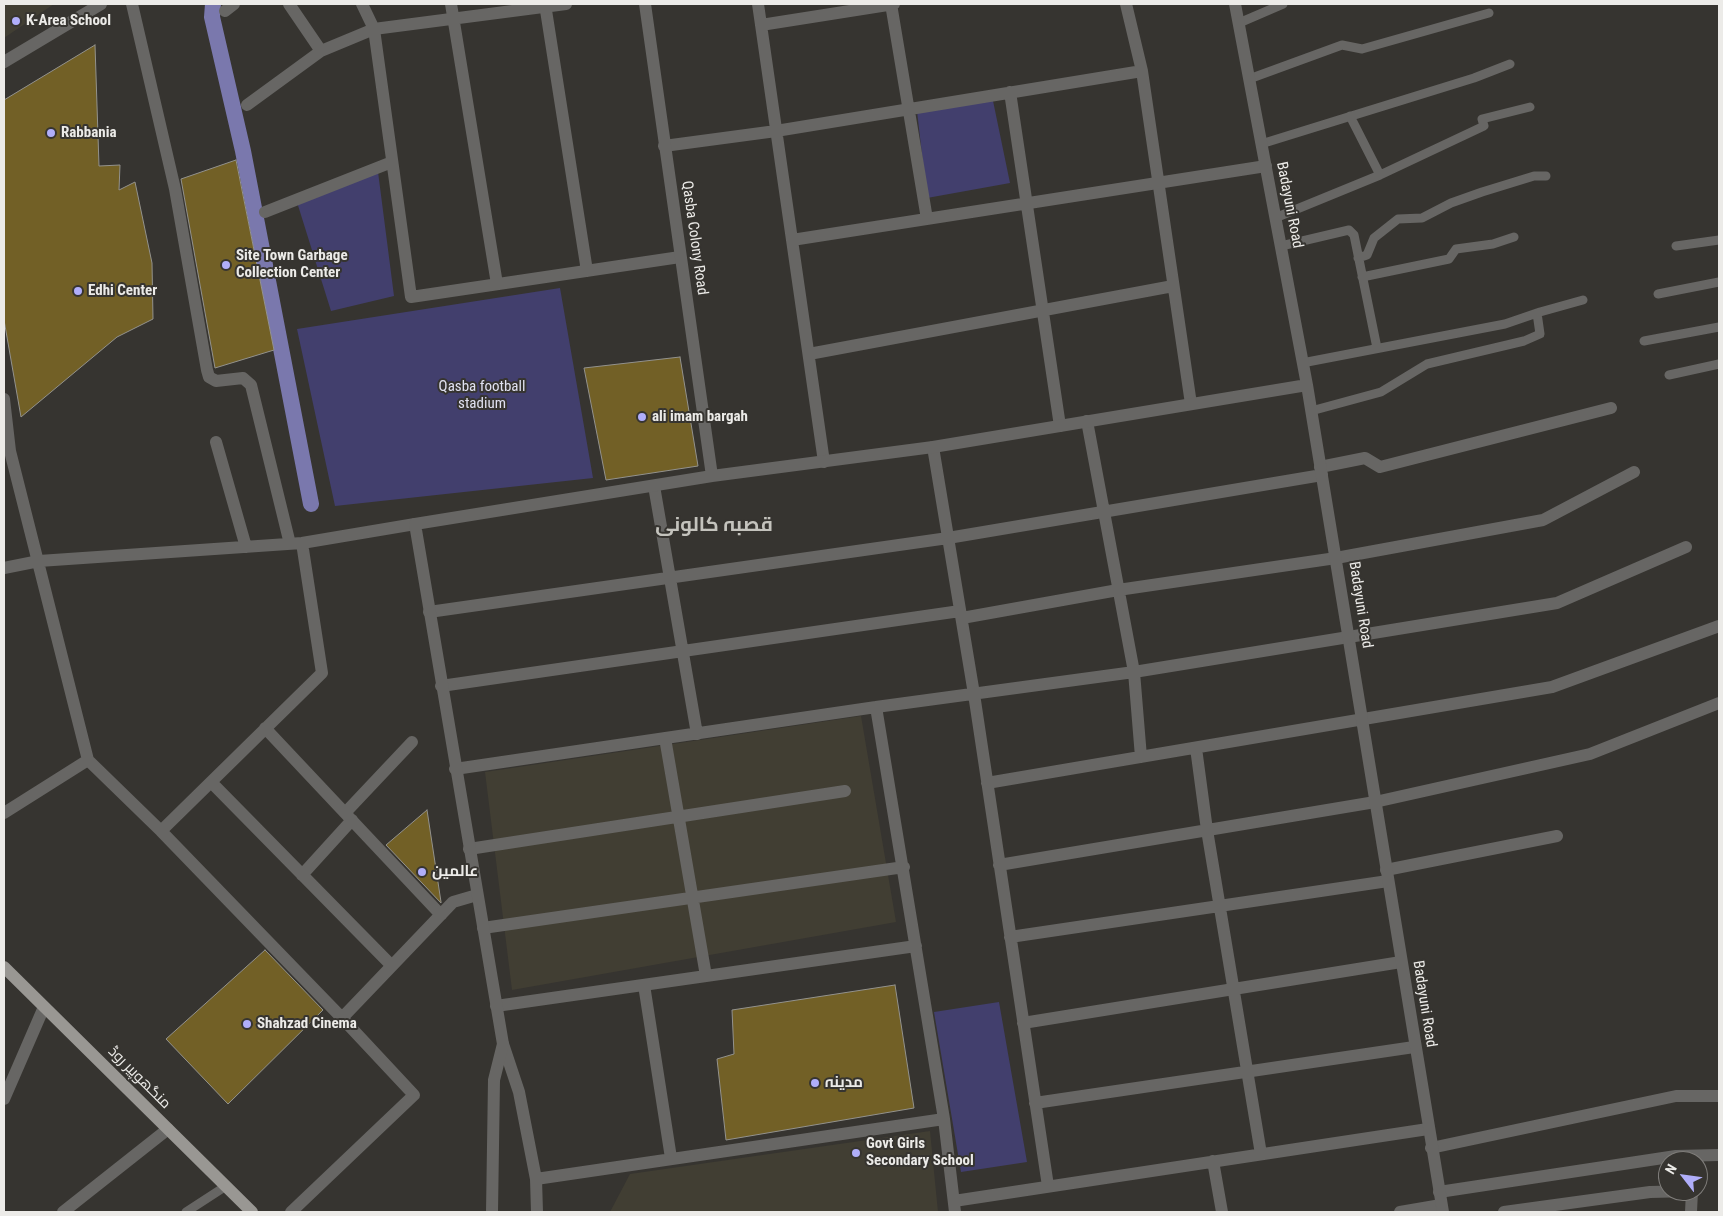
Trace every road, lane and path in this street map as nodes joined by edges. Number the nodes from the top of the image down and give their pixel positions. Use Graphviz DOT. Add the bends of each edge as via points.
graph roads {
  1 [pos="101,4"];
  2 [pos="132,4"];
  3 [pos="289,4"];
  4 [pos="362,4"];
  5 [pos="451,4"];
  6 [pos="566,4"];
  7 [pos="645,4"];
  8 [pos="758,4"];
  9 [pos="892,4"];
  10 [pos="1126,4"];
  11 [pos="1235,4"];
  12 [pos="1283,4"];
  13 [pos="545,5"];
  14 [pos="1489,13"];
  15 [pos="454,18"];
  16 [pos="1239,23"];
  17 [pos="761,25"];
  18 [pos="374,29"];
  19 [pos="321,51"];
  20 [pos="4,62"];
  21 [pos="1510,64"];
  22 [pos="1142,71"];
  23 [pos="1249,79"];
  24 [pos="1010,92"];
  25 [pos="247,105"];
  26 [pos="1530,107"];
  27 [pos="911,109"];
  28 [pos="1350,116"];
  29 [pos="776,130"];
  30 [pos="1261,144"];
  31 [pos="664,146"];
  32 [pos="392,162"];
  33 [pos="1266,166"];
  34 [pos="1380,175"];
  35 [pos="1546,176"];
  36 [pos="1158,183"];
  37 [pos="1026,204"];
  38 [pos="265,212"];
  39 [pos="1275,218"];
  40 [pos="927,219"];
  41 [pos="1514,237"];
  42 [pos="792,240"];
  43 [pos="1719,240"];
  44 [pos="1280,246"];
  45 [pos="1676,246"];
  46 [pos="680,257"];
  47 [pos="1358,258"];
  48 [pos="587,271"];
  49 [pos="1362,277"];
  50 [pos="1719,282"];
  51 [pos="496,284"];
  52 [pos="1173,286"];
  53 [pos="1658,294"];
  54 [pos="1583,300"];
  55 [pos="1041,310"];
  56 [pos="1537,312"];
  57 [pos="1719,327"];
  58 [pos="1644,342"];
  59 [pos="1377,348"];
  60 [pos="809,354"];
  61 [pos="1302,363"];
  62 [pos="1719,364"];
  63 [pos="1669,375"];
  64 [pos="1307,385"];
  65 [pos="4,399"];
  66 [pos="1191,404"];
  67 [pos="1611,408"];
  68 [pos="1311,411"];
  69 [pos="1087,421"];
  70 [pos="1060,426"];
  71 [pos="216,442"];
  72 [pos="933,447"];
  73 [pos="824,462"];
  74 [pos="1321,471"];
  75 [pos="1634,472"];
  76 [pos="712,476"];
  77 [pos="654,486"];
  78 [pos="1104,510"];
  79 [pos="415,524"];
  80 [pos="948,538"];
  81 [pos="296,543"];
  82 [pos="246,547"];
  83 [pos="1686,547"];
  84 [pos="1336,558"];
  85 [pos="39,561"];
  86 [pos="4,568"];
  87 [pos="670,578"];
  88 [pos="1118,590"];
  89 [pos="429,612"];
  90 [pos="961,614"];
  91 [pos="1719,626"];
  92 [pos="1349,638"];
  93 [pos="683,651"];
  94 [pos="1134,672"];
  95 [pos="441,686"];
  96 [pos="974,694"];
  97 [pos="1719,703"];
  98 [pos="876,707"];
  99 [pos="1362,720"];
  100 [pos="266,728"];
  101 [pos="696,734"];
  102 [pos="665,738"];
  103 [pos="412,742"];
  104 [pos="1196,748"];
  105 [pos="1141,757"];
  106 [pos="88,760"];
  107 [pos="455,769"];
  108 [pos="211,782"];
  109 [pos="988,783"];
  110 [pos="845,791"];
  111 [pos="1375,802"];
  112 [pos="4,813"];
  113 [pos="348,816"];
  114 [pos="678,816"];
  115 [pos="1207,830"];
  116 [pos="161,831"];
  117 [pos="1557,836"];
  118 [pos="469,849"];
  119 [pos="999,865"];
  120 [pos="904,867"];
  121 [pos="302,875"];
  122 [pos="1387,876"];
  123 [pos="477,895"];
  124 [pos="692,897"];
  125 [pos="1221,906"];
  126 [pos="441,915"];
  127 [pos="483,928"];
  128 [pos="1010,937"];
  129 [pos="916,946"];
  130 [pos="1401,962"];
  131 [pos="392,966"];
  132 [pos="4,967"];
  133 [pos="706,976"];
  134 [pos="644,985"];
  135 [pos="1234,988"];
  136 [pos="496,1006"];
  137 [pos="44,1007"];
  138 [pos="342,1018"];
  139 [pos="1023,1023"];
  140 [pos="503,1044"];
  141 [pos="1414,1047"];
  142 [pos="1248,1072"];
  143 [pos="1719,1096"];
  144 [pos="4,1099"];
  145 [pos="1035,1103"];
  146 [pos="944,1119"];
  147 [pos="168,1129"];
  148 [pos="1428,1129"];
  149 [pos="1431,1148"];
  150 [pos="1261,1154"];
  151 [pos="671,1158"];
  152 [pos="1658,1160"];
  153 [pos="1213,1162"];
  154 [pos="536,1179"];
  155 [pos="226,1186"];
  156 [pos="1048,1186"];
  157 [pos="1658,1192"];
  158 [pos="1441,1203"];
  159 [pos="955,1206"];
  160 [pos="63,1212"];
  161 [pos="186,1212"];
  162 [pos="252,1212"];
  163 [pos="291,1212"];
  164 [pos="492,1212"];
  165 [pos="537,1212"];
  166 [pos="1222,1212"];
  167 [pos="1400,1212"];
  168 [pos="1504,1212"];
  1 -- 20 [label="street"];
  2 -- 81 [label="street" via="175,189 209,377 216,381 243,378 251,385"];
  3 -- 19 [label="street"];
  4 -- 18 [label="street"];
  5 -- 15 [label="street"];
  6 -- 13 [label="street"];
  7 -- 31 [label="street, Qasba Colony Road"];
  8 -- 17 [label="street"];
  9 -- 17 [label="street"];
  9 -- 27 [label="street"];
  10 -- 22 [label="street"];
  11 -- 16 [label="street, Badayuni Road"];
  12 -- 16 [label="lane"];
  13 -- 15 [label="street"];
  13 -- 48 [label="street"];
  14 -- 23 [label="lane" via="1362,49 1342,46"];
  15 -- 18 [label="street"];
  15 -- 51 [label="street"];
  16 -- 23 [label="street, Badayuni Road"];
  17 -- 29 [label="street"];
  18 -- 19 [label="street"];
  18 -- 32 [label="street"];
  19 -- 25 [label="street"];
  21 -- 28 [label="lane"];
  22 -- 24 [label="street"];
  22 -- 36 [label="street"];
  23 -- 30 [label="street, Badayuni Road"];
  24 -- 27 [label="street"];
  24 -- 37 [label="street"];
  26 -- 34 [label="lane" via="1482,119 1484,126"];
  27 -- 29 [label="street"];
  27 -- 40 [label="street"];
  28 -- 30 [label="lane"];
  28 -- 34 [label="lane"];
  29 -- 31 [label="street"];
  29 -- 42 [label="street"];
  30 -- 33 [label="street, Badayuni Road"];
  31 -- 46 [label="street, Qasba Colony Road"];
  32 -- 38 [label="street"];
  32 -- 51 [label="street" via="411,297"];
  33 -- 36 [label="street"];
  33 -- 39 [label="street, Badayuni Road"];
  34 -- 39 [label="lane"];
  35 -- 47 [label="lane" via="1534,176 1482,192 1422,218 1398,219 1374,238 1367,255"];
  36 -- 37 [label="street"];
  36 -- 52 [label="street"];
  37 -- 40 [label="street"];
  37 -- 55 [label="street"];
  39 -- 44 [label="street, Badayuni Road"];
  40 -- 42 [label="street"];
  41 -- 49 [label="lane" via="1493,244 1456,249 1449,259"];
  42 -- 60 [label="street"];
  43 -- 45 [label="lane"];
  44 -- 47 [label="lane" via="1349,230 1354,235"];
  44 -- 61 [label="street, Badayuni Road"];
  46 -- 48 [label="street"];
  46 -- 76 [label="street, Qasba Colony Road"];
  47 -- 49 [label="lane"];
  48 -- 51 [label="street"];
  49 -- 59 [label="lane"];
  50 -- 53 [label="lane"];
  52 -- 55 [label="street"];
  52 -- 66 [label="street"];
  54 -- 56 [label="lane"];
  55 -- 60 [label="street"];
  55 -- 70 [label="street"];
  56 -- 59 [label="lane" via="1505,324"];
  56 -- 68 [label="lane" via="1540,334 1524,342 1427,364 1381,392"];
  57 -- 58 [label="lane"];
  59 -- 61 [label="lane"];
  60 -- 73 [label="street"];
  61 -- 64 [label="street, Badayuni Road"];
  62 -- 63 [label="lane"];
  64 -- 66 [label="street"];
  64 -- 68 [label="street, Badayuni Road"];
  65 -- 85 [label="street" via="10,451"];
  66 -- 69 [label="street"];
  67 -- 74 [label="street" via="1380,467 1365,458"];
  68 -- 74 [label="street, Badayuni Road"];
  69 -- 70 [label="street"];
  69 -- 78 [label="street"];
  70 -- 72 [label="street"];
  71 -- 82 [label="street"];
  72 -- 73 [label="street"];
  72 -- 80 [label="street"];
  73 -- 76 [label="street"];
  74 -- 78 [label="street"];
  74 -- 84 [label="street, Badayuni Road"];
  75 -- 84 [label="street" via="1543,520"];
  76 -- 77 [label="street"];
  77 -- 79 [label="street"];
  77 -- 87 [label="street"];
  78 -- 80 [label="street"];
  78 -- 88 [label="street"];
  79 -- 81 [label="street"];
  79 -- 89 [label="street"];
  80 -- 87 [label="street"];
  80 -- 90 [label="street"];
  81 -- 82 [label="street"];
  81 -- 100 [label="street" via="322,673"];
  82 -- 85 [label="street"];
  83 -- 92 [label="street" via="1557,604"];
  84 -- 88 [label="street"];
  84 -- 92 [label="street, Badayuni Road"];
  85 -- 86 [label="street"];
  85 -- 106 [label="street"];
  87 -- 89 [label="street"];
  87 -- 93 [label="street"];
  88 -- 90 [label="street"];
  88 -- 94 [label="street"];
  89 -- 95 [label="street"];
  90 -- 93 [label="street"];
  90 -- 96 [label="street"];
  91 -- 99 [label="street" via="1552,687"];
  92 -- 94 [label="street"];
  92 -- 99 [label="street, Badayuni Road"];
  93 -- 95 [label="street"];
  93 -- 101 [label="street"];
  94 -- 96 [label="street"];
  94 -- 105 [label="street"];
  95 -- 107 [label="street"];
  96 -- 98 [label="street"];
  96 -- 109 [label="street"];
  97 -- 111 [label="street" via="1590,754"];
  98 -- 101 [label="street"];
  98 -- 120 [label="street"];
  99 -- 104 [label="street"];
  99 -- 111 [label="street, Badayuni Road"];
  100 -- 108 [label="street"];
  100 -- 113 [label="street"];
  101 -- 102 [label="street"];
  102 -- 107 [label="street"];
  102 -- 114 [label="street"];
  103 -- 113 [label="street"];
  104 -- 105 [label="street"];
  104 -- 115 [label="street"];
  105 -- 109 [label="street"];
  106 -- 112 [label="street"];
  106 -- 116 [label="street"];
  107 -- 118 [label="street"];
  108 -- 116 [label="street"];
  108 -- 121 [label="street"];
  109 -- 119 [label="street"];
  110 -- 114 [label="street"];
  111 -- 115 [label="street"];
  111 -- 122 [label="street, Badayuni Road"];
  113 -- 121 [label="street"];
  113 -- 126 [label="street"];
  114 -- 118 [label="street"];
  114 -- 124 [label="street"];
  115 -- 119 [label="street"];
  115 -- 125 [label="street"];
  116 -- 138 [label="street"];
  117 -- 122 [label="street"];
  118 -- 123 [label="street"];
  119 -- 128 [label="street"];
  120 -- 124 [label="street"];
  120 -- 129 [label="street"];
  121 -- 131 [label="street"];
  122 -- 125 [label="street"];
  122 -- 130 [label="street, Badayuni Road"];
  123 -- 126 [label="street" via="453,902"];
  123 -- 127 [label="street"];
  124 -- 127 [label="street"];
  124 -- 133 [label="street"];
  125 -- 128 [label="street"];
  125 -- 135 [label="street"];
  126 -- 131 [label="street"];
  127 -- 136 [label="street"];
  128 -- 139 [label="street"];
  129 -- 133 [label="street"];
  129 -- 146 [label="street"];
  130 -- 135 [label="street"];
  130 -- 141 [label="street, Badayuni Road"];
  131 -- 138 [label="street"];
  132 -- 137 [label="main road, منگھوپیر روڈ"];
  133 -- 134 [label="street"];
  134 -- 136 [label="street"];
  134 -- 151 [label="street"];
  135 -- 139 [label="street"];
  135 -- 142 [label="street"];
  136 -- 140 [label="street"];
  137 -- 144 [label="street"];
  137 -- 147 [label="main road, منگھوپیر روڈ"];
  138 -- 163 [label="street" via="414,1095"];
  139 -- 145 [label="street"];
  140 -- 154 [label="street" via="519,1092"];
  140 -- 164 [label="street" via="494,1080"];
  141 -- 142 [label="street"];
  141 -- 148 [label="street, Badayuni Road"];
  142 -- 145 [label="street"];
  142 -- 150 [label="street"];
  143 -- 149 [label="street" via="1676,1096"];
  145 -- 156 [label="street"];
  146 -- 151 [label="street"];
  146 -- 159 [label="street"];
  147 -- 155 [label="main road, منگھوپیر روڈ"];
  147 -- 160 [label="street"];
  148 -- 149 [label="street, Badayuni Road"];
  148 -- 150 [label="street"];
  149 -- 158 [label="street, Badayuni Road"];
  150 -- 153 [label="street"];
  151 -- 154 [label="street"];
  152 -- 158 [label="street"];
  153 -- 156 [label="street"];
  153 -- 166 [label="street"];
  154 -- 165 [label="street"];
  155 -- 161 [label="lane"];
  155 -- 162 [label="main road, منگھوپیر روڈ"];
  156 -- 159 [label="street"];
  157 -- 168 [label="street"];
  158 -- 167 [label="street"];
}
